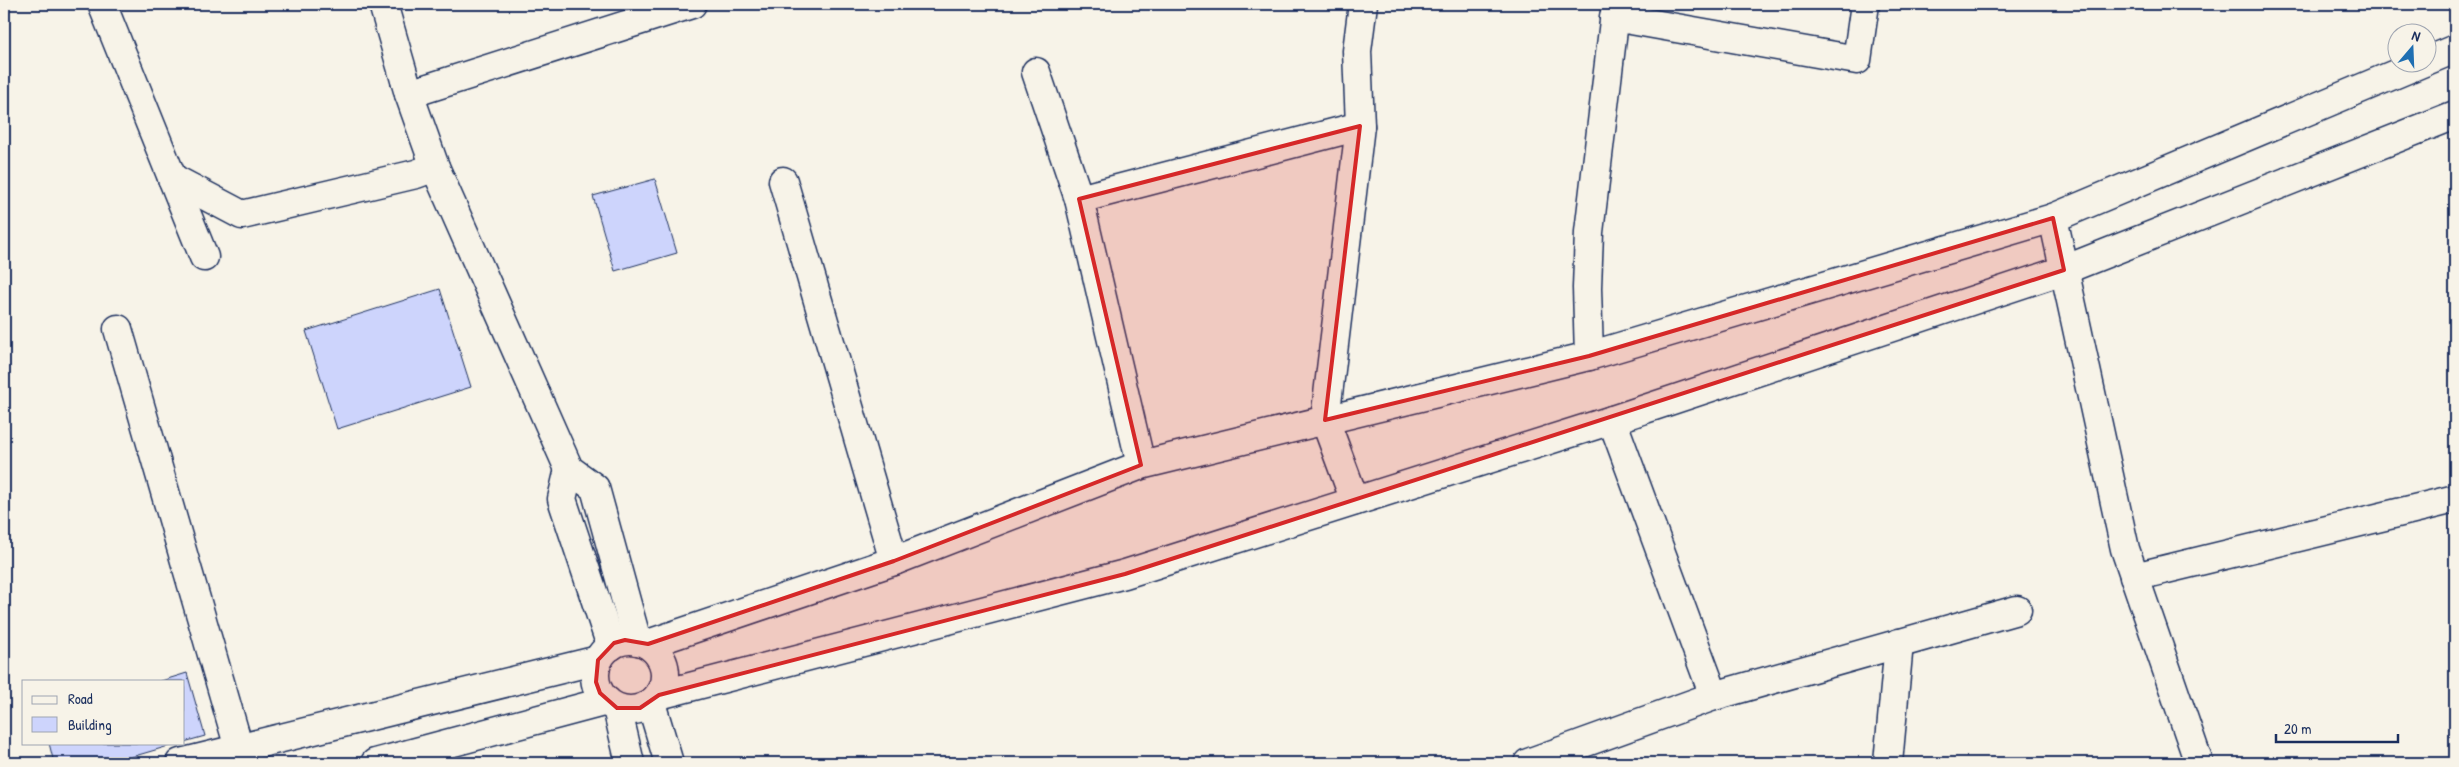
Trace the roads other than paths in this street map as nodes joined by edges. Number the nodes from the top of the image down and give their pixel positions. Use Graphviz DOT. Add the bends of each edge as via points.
graph roads {
  1 [pos="102,4"];
  2 [pos="383,4"];
  3 [pos="692,4"];
  4 [pos="1363,4"];
  5 [pos="1865,4"];
  6 [pos="1615,10"];
  7 [pos="2455,49"];
  8 [pos="2436,57"];
  9 [pos="1036,72"];
  10 [pos="2401,72"];
  11 [pos="409,94"];
  12 [pos="2455,115"];
  13 [pos="1360,126"];
  14 [pos="435,167"];
  15 [pos="172,178"];
  16 [pos="783,181"];
  17 [pos="1079,199"];
  18 [pos="2053,218"];
  19 [pos="204,257"];
  20 [pos="2064,270"];
  21 [pos="118,329"];
  22 [pos="1589,356"];
  23 [pos="1325,420"];
  24 [pos="1612,420"];
  25 [pos="1141,465"];
  26 [pos="569,469"];
  27 [pos="2455,500"];
  28 [pos="1355,501"];
  29 [pos="894,561"];
  30 [pos="2134,577"];
  31 [pos="2017,610"];
  32 [pos="642,642"];
  33 [pos="1899,643"];
  34 [pos="604,653"];
  35 [pos="1714,696"];
  36 [pos="655,699"];
  37 [pos="612,704"];
  38 [pos="239,748"];
  39 [pos="1596,751"];
  40 [pos="180,763"];
  41 [pos="375,763"];
  42 [pos="630,763"];
  43 [pos="669,763"];
  44 [pos="1528,763"];
  45 [pos="1888,763"];
  46 [pos="2199,763"];
  1 -- 15 [label="street"];
  2 -- 11 [label="street"];
  3 -- 11 [label="street"];
  4 -- 13 [label="street" via="1357,51"];
  5 -- 6 [label="street" via="1857,60"];
  6 -- 22 [label="street" via="1589,232"];
  7 -- 8 [label="street"];
  9 -- 17 [label="street"];
  10 -- 18 [label="street"];
  11 -- 14 [label="street"];
  12 -- 20 [label="street"];
  13 -- 17 [label="street"];
  13 -- 23 [label="street"];
  14 -- 15 [label="street" via="242,215"];
  14 -- 26 [label="street"];
  15 -- 19 [label="street"];
  16 -- 29 [label="street"];
  17 -- 25 [label="street"];
  18 -- 20 [label="street"];
  18 -- 22 [label="street"];
  20 -- 24 [label="street"];
  20 -- 30 [label="street" via="2125,549"];
  21 -- 38 [label="street"];
  22 -- 23 [label="street"];
  23 -- 25 [label="street"];
  23 -- 28 [label="street"];
  24 -- 28 [label="street"];
  24 -- 35 [label="street"];
  25 -- 29 [label="street"];
  26 -- 32 [label="street" via="595,488"];
  26 -- 34 [label="street" via="562,499"];
  27 -- 30 [label="street"];
  28 -- 36 [label="street" via="1125,574"];
  29 -- 32 [label="street"];
  30 -- 46 [label="street"];
  31 -- 33 [label="street"];
  32 -- 34 [label="street" via="625,640"];
  32 -- 36 [label="street" via="657,652 663,662 664,679"];
  33 -- 35 [label="street"];
  33 -- 45 [label="street"];
  34 -- 37 [label="street" via="595,671 596,682 600,693"];
  34 -- 38 [label="street"];
  35 -- 39 [label="street"];
  36 -- 37 [label="street" via="640,708"];
  36 -- 43 [label="street"];
  37 -- 41 [label="street"];
  37 -- 42 [label="street"];
  38 -- 40 [label="street"];
  39 -- 44 [label="street"];
}
